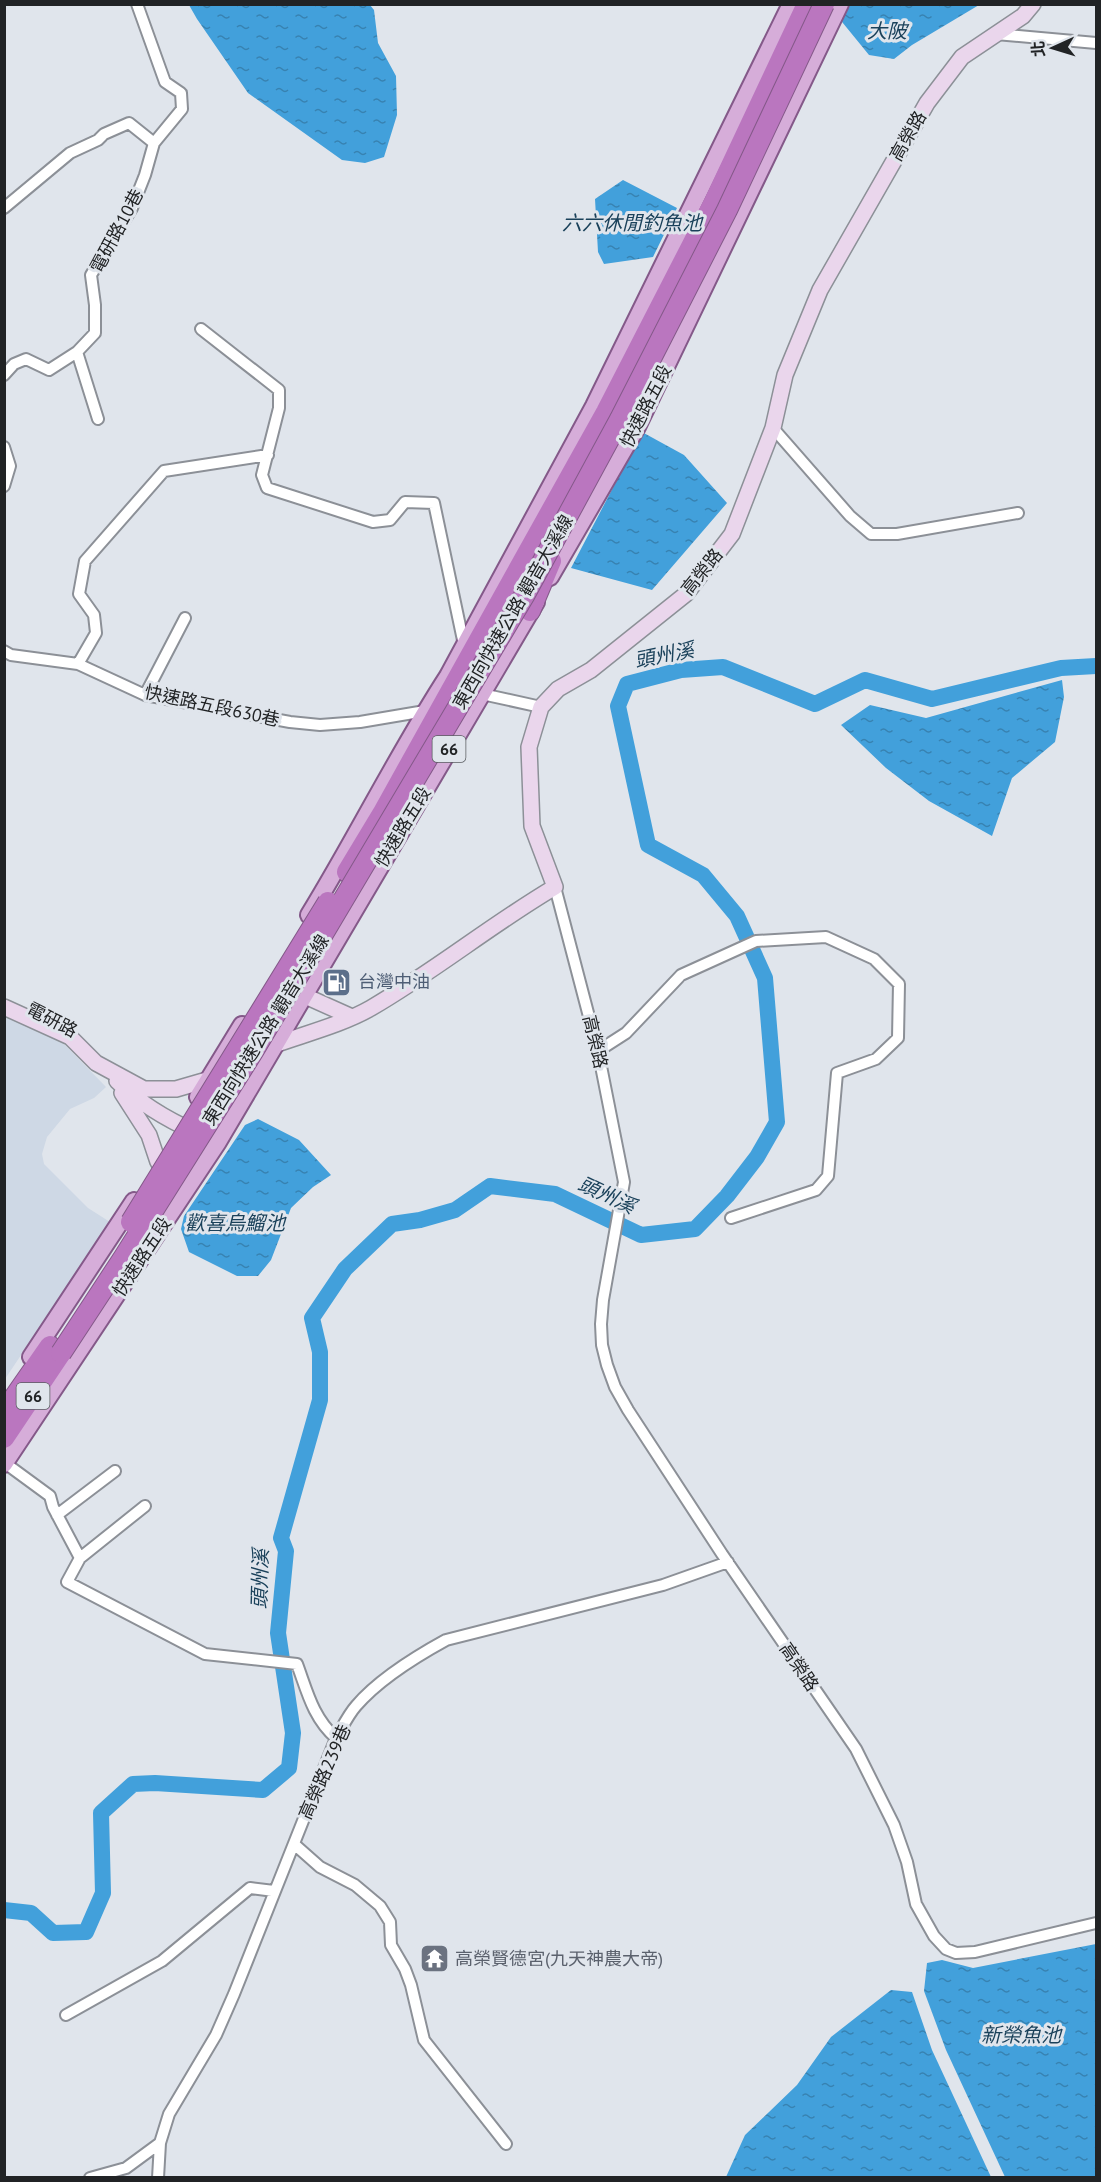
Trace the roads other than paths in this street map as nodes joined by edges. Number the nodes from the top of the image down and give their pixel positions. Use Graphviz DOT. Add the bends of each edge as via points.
graph roads {
  1 [pos="136,4"];
  2 [pos="790,4"];
  3 [pos="807,4"];
  4 [pos="824,4"];
  5 [pos="840,4"];
  6 [pos="1033,4"];
  7 [pos="996,34"];
  8 [pos="1096,43"];
  9 [pos="154,143"];
  10 [pos="4,208"];
  11 [pos="201,329"];
  12 [pos="77,352"];
  13 [pos="4,375"];
  14 [pos="98,419"];
  15 [pos="773,428"];
  16 [pos="4,447"];
  17 [pos="268,455"];
  18 [pos="4,486"];
  19 [pos="561,491"];
  20 [pos="572,510"];
  21 [pos="1018,513"];
  22 [pos="498,581"];
  23 [pos="530,611"];
  24 [pos="185,618"];
  25 [pos="464,645"];
  26 [pos="4,651"];
  27 [pos="78,664"];
  28 [pos="482,694"];
  29 [pos="145,695"];
  30 [pos="541,707"];
  31 [pos="425,711"];
  32 [pos="555,887"];
  33 [pos="270,980"];
  34 [pos="303,996"];
  35 [pos="4,997"];
  36 [pos="4,1007"];
  37 [pos="352,1017"];
  38 [pos="277,1044"];
  39 [pos="598,1051"];
  40 [pos="113,1073"];
  41 [pos="207,1080"];
  42 [pos="182,1126"];
  43 [pos="218,1142"];
  44 [pos="158,1162"];
  45 [pos="731,1218"];
  46 [pos="4,1397"];
  47 [pos="4,1412"];
  48 [pos="4,1438"];
  49 [pos="5,1463"];
  50 [pos="115,1471"];
  51 [pos="145,1506"];
  52 [pos="57,1515"];
  53 [pos="80,1558"];
  54 [pos="728,1562"];
  55 [pos="336,1738"];
  56 [pos="294,1844"];
  57 [pos="274,1891"];
  58 [pos="1096,1923"];
  59 [pos="66,2015"];
  60 [pos="160,2143"];
  61 [pos="506,2144"];
  62 [pos="90,2178"];
  63 [pos="158,2178"];
  1 -- 9 [label="street, 電研路10巷" via="165,82 181,93 182,109"];
  2 -- 22 [label="main road, 快速路五段 / 66" via="594,406"];
  3 -- 19 [label="highway, 東西向快速公路 觀音大溪線 / 66" via="714,202"];
  4 -- 20 [label="highway, 東西向快速公路 觀音大溪線 / 66, bridge" via="727,210"];
  5 -- 23 [label="main road, 快速路五段 / 66" via="637,427"];
  6 -- 7 [label="street, 高榮路" via="1023,16"];
  7 -- 8 [label="street"];
  7 -- 15 [label="street, 高榮路" via="962,57 927,102 826,280 785,375"];
  9 -- 10 [label="street" via="129,123 70,153"];
  9 -- 12 [label="street, 電研路10巷" via="132,208 91,275 95,333"];
  11 -- 17 [label="street" via="279,390 279,408"];
  12 -- 13 [label="street, 電研路10巷" via="49,370 26,359 14,364"];
  12 -- 14 [label="street"];
  15 -- 21 [label="street" via="850,516 871,534 897,534"];
  15 -- 30 [label="street, 高榮路" via="732,534 686,594 591,670 558,689"];
  16 -- 18 [label="street" via="10,466"];
  17 -- 25 [label="street" via="262,475 267,488 373,522 390,520 405,502 434,503"];
  17 -- 27 [label="street" via="164,471 85,561 79,594 94,615 96,633"];
  19 -- 22 [label="highway"];
  19 -- 47 [label="highway, 東西向快速公路 觀音大溪線 / 66, bridge" via="347,872 114,1250"];
  20 -- 23 [label="highway"];
  20 -- 48 [label="highway, 東西向快速公路 觀音大溪線 / 66, bridge" via="254,1050"];
  22 -- 25 [label="main road, 快速路五段 / 66"];
  23 -- 28 [label="main road, 快速路五段 / 66"];
  24 -- 29 [label="street"];
  25 -- 31 [label="main road, 快速路五段 / 66"];
  26 -- 27 [label="street, 快速路五段630巷"];
  27 -- 29 [label="street, 快速路五段630巷"];
  28 -- 30 [label="street"];
  28 -- 34 [label="main road, 快速路五段 / 66"];
  29 -- 31 [label="street, 快速路五段630巷" via="290,723 320,725"];
  30 -- 32 [label="street, 高榮路" via="529,747 532,826"];
  31 -- 33 [label="main road, 快速路五段 / 66" via="343,860"];
  32 -- 37 [label="street"];
  32 -- 39 [label="street, 高榮路"];
  33 -- 34 [label="street"];
  33 -- 41 [label="main road, 快速路五段 / 66"];
  34 -- 37 [label="street"];
  34 -- 38 [label="main road, 快速路五段 / 66"];
  35 -- 40 [label="street, 電研路" via="81,1033"];
  36 -- 40 [label="street, 電研路" via="70,1037"];
  37 -- 38 [label="street"];
  38 -- 43 [label="main road, 快速路五段 / 66"];
  39 -- 45 [label="street" via="626,1033 681,975 756,941 826,937 874,959 899,984 898,1038 876,1059 837,1073 828,1176 816,1190"];
  39 -- 54 [label="street, 高榮路" via="624,1182 603,1300 602,1345 615,1387 628,1410"];
  40 -- 41 [label="street, 電研路" via="144,1089 176,1089"];
  40 -- 42 [label="street, 電研路" via="134,1097"];
  40 -- 44 [label="street" via="149,1135"];
  41 -- 42 [label="main road, 快速路五段 / 66"];
  42 -- 43 [label="street, 電研路"];
  42 -- 44 [label="main road, 快速路五段 / 66"];
  43 -- 49 [label="main road, 快速路五段 / 66"];
  44 -- 46 [label="main road, 快速路五段 / 66"];
  49 -- 52 [label="street" via="50,1496"];
  50 -- 52 [label="street"];
  51 -- 53 [label="street"];
  52 -- 53 [label="street"];
  53 -- 55 [label="street" via="67,1582 205,1654 297,1664 313,1710 323,1727"];
  54 -- 55 [label="street, 高榮路239巷" via="663,1584 446,1640 381,1683 356,1706"];
  54 -- 58 [label="street, 高榮路" via="856,1749 894,1825 916,1904 946,1949 975,1952"];
  55 -- 56 [label="street, 高榮路239巷"];
  56 -- 57 [label="street, 高榮路239巷"];
  56 -- 61 [label="street" via="380,1906 390,1922 391,1946 411,1985 424,2040"];
  57 -- 59 [label="street" via="250,1888 162,1961"];
  57 -- 60 [label="street, 高榮路239巷" via="216,2035 169,2114"];
  60 -- 62 [label="street" via="126,2168"];
  60 -- 63 [label="street, 高榮路239巷"];
}
